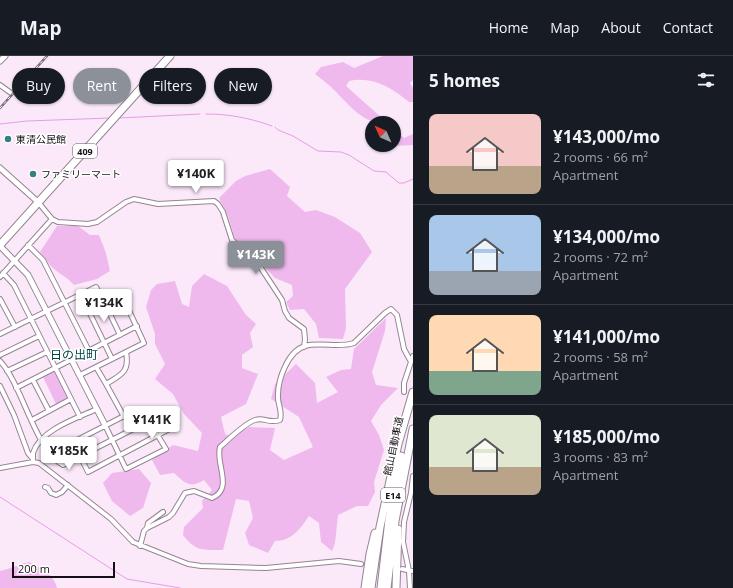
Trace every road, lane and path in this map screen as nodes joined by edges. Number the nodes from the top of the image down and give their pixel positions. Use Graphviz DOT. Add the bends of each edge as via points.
graph roads {
  1 [pos="170,56"];
  2 [pos="0,85"];
  3 [pos="11,94"];
  4 [pos="0,168"];
  5 [pos="38,202"];
  6 [pos="52,218"];
  7 [pos="28,245"];
  8 [pos="0,246"];
  9 [pos="15,260"];
  10 [pos="3,273"];
  11 [pos="0,277"];
  12 [pos="81,295"];
  13 [pos="0,298"];
  14 [pos="65,303"];
  15 [pos="107,308"];
  16 [pos="48,311"];
  17 [pos="31,320"];
  18 [pos="137,326"];
  19 [pos="15,327"];
  20 [pos="0,334"];
  21 [pos="120,334"];
  22 [pos="39,336"];
  23 [pos="104,343"];
  24 [pos="304,347"];
  25 [pos="90,351"];
  26 [pos="47,352"];
  27 [pos="126,352"];
  28 [pos="0,355"];
  29 [pos="412,358"];
  30 [pos="112,359"];
  31 [pos="72,360"];
  32 [pos="0,361"];
  33 [pos="96,367"];
  34 [pos="55,368"];
  35 [pos="7,371"];
  36 [pos="80,375"];
  37 [pos="33,380"];
  38 [pos="106,384"];
  39 [pos="0,386"];
  40 [pos="16,388"];
  41 [pos="404,392"];
  42 [pos="413,392"];
  43 [pos="71,399"];
  44 [pos="413,404"];
  45 [pos="97,409"];
  46 [pos="49,411"];
  47 [pos="124,416"];
  48 [pos="80,417"];
  49 [pos="32,420"];
  50 [pos="149,421"];
  51 [pos="105,425"];
  52 [pos="177,425"];
  53 [pos="413,429"];
  54 [pos="158,435"];
  55 [pos="42,439"];
  56 [pos="112,440"];
  57 [pos="72,442"];
  58 [pos="50,454"];
  59 [pos="119,455"];
  60 [pos="80,456"];
  61 [pos="33,460"];
  62 [pos="0,468"];
  63 [pos="413,476"];
  64 [pos="390,483"];
  65 [pos="68,485"];
  66 [pos="45,487"];
  67 [pos="399,495"];
  68 [pos="163,512"];
  69 [pos="147,528"];
  70 [pos="140,546"];
  71 [pos="362,564"];
  72 [pos="402,569"];
  73 [pos="411,571"];
  74 [pos="364,588"];
  75 [pos="371,588"];
  76 [pos="382,588"];
  77 [pos="387,588"];
  78 [pos="396,588"];
  79 [pos="410,588"];
  1 -- 5 [label="highway, 409"];
  2 -- 3 [label="street"];
  4 -- 5 [label="street"];
  5 -- 6 [label="street"];
  5 -- 8 [label="highway, 409"];
  6 -- 7 [label="street"];
  6 -- 24 [label="street" via="58,222 88,224 97,222 134,199 158,204 214,200 223,212 232,240 261,268 282,300 289,318 304,329"];
  7 -- 9 [label="street"];
  7 -- 14 [label="street" via="43,260"];
  8 -- 9 [label="street"];
  9 -- 10 [label="street"];
  9 -- 16 [label="street" via="28,275"];
  10 -- 11 [label="street"];
  10 -- 17 [label="street" via="14,285"];
  12 -- 14 [label="street"];
  12 -- 15 [label="street" via="96,287"];
  12 -- 23 [label="street"];
  13 -- 19 [label="street"];
  14 -- 16 [label="street"];
  14 -- 25 [label="street"];
  15 -- 18 [label="street" via="124,302"];
  15 -- 21 [label="street"];
  16 -- 17 [label="street"];
  16 -- 31 [label="street"];
  17 -- 19 [label="street"];
  17 -- 22 [label="street"];
  18 -- 21 [label="street"];
  18 -- 27 [label="street" via="144,343"];
  19 -- 20 [label="street"];
  21 -- 23 [label="street"];
  22 -- 26 [label="street"];
  22 -- 28 [label="street"];
  23 -- 25 [label="street"];
  23 -- 30 [label="street"];
  24 -- 29 [label="street" via="354,343 391,309 397,315 404,350"];
  24 -- 69 [label="street" via="289,358 285,365 278,395 282,412 280,420 254,420 220,447 218,458 224,482 218,495 212,498 188,491 169,517"];
  25 -- 31 [label="street"];
  26 -- 34 [label="street"];
  26 -- 35 [label="street"];
  27 -- 30 [label="street"];
  27 -- 38 [label="street" via="128,361 123,374"];
  29 -- 41 [label="street" via="404,383"];
  30 -- 33 [label="street"];
  31 -- 34 [label="street"];
  31 -- 36 [label="street"];
  32 -- 35 [label="street"];
  33 -- 36 [label="street"];
  33 -- 38 [label="street"];
  34 -- 37 [label="street"];
  34 -- 43 [label="street"];
  35 -- 40 [label="street"];
  36 -- 45 [label="street"];
  37 -- 40 [label="street"];
  37 -- 46 [label="street"];
  38 -- 47 [label="street"];
  39 -- 61 [label="street"];
  40 -- 49 [label="street"];
  42 -- 64 [label="highway"];
  43 -- 46 [label="street"];
  43 -- 48 [label="street"];
  44 -- 76 [label="highway, 館山自動車道 / E14" via="393,494"];
  45 -- 48 [label="street"];
  45 -- 51 [label="street"];
  46 -- 49 [label="street"];
  47 -- 50 [label="street"];
  47 -- 51 [label="street"];
  48 -- 55 [label="street" via="52,430"];
  49 -- 55 [label="street"];
  50 -- 54 [label="street"];
  50 -- 56 [label="street"];
  51 -- 56 [label="street"];
  51 -- 57 [label="street"];
  52 -- 54 [label="street"];
  53 -- 67 [label="highway, 館山自動車道 / E14"];
  54 -- 59 [label="street"];
  54 -- 59 [label="street" via="166,449 126,469"];
  55 -- 58 [label="street" via="42,444 48,448"];
  55 -- 61 [label="street" via="33,453"];
  56 -- 59 [label="street"];
  56 -- 60 [label="street"];
  57 -- 58 [label="street"];
  57 -- 60 [label="street"];
  58 -- 60 [label="street" via="63,464"];
  59 -- 60 [label="street" via="88,472"];
  61 -- 62 [label="street"];
  61 -- 65 [label="street"];
  63 -- 73 [label="street" via="404,522 403,542"];
  64 -- 74 [label="highway" via="370,554"];
  64 -- 75 [label="highway"];
  65 -- 66 [label="street" via="56,495"];
  65 -- 70 [label="street"];
  67 -- 77 [label="highway, 館山自動車道 / E14"];
  67 -- 78 [label="highway"];
  68 -- 69 [label="street" via="148,523"];
  69 -- 70 [label="street"];
  70 -- 71 [label="street" via="188,564 201,566 266,568 339,561"];
  72 -- 73 [label="street"];
  73 -- 79 [label="street"];
}
